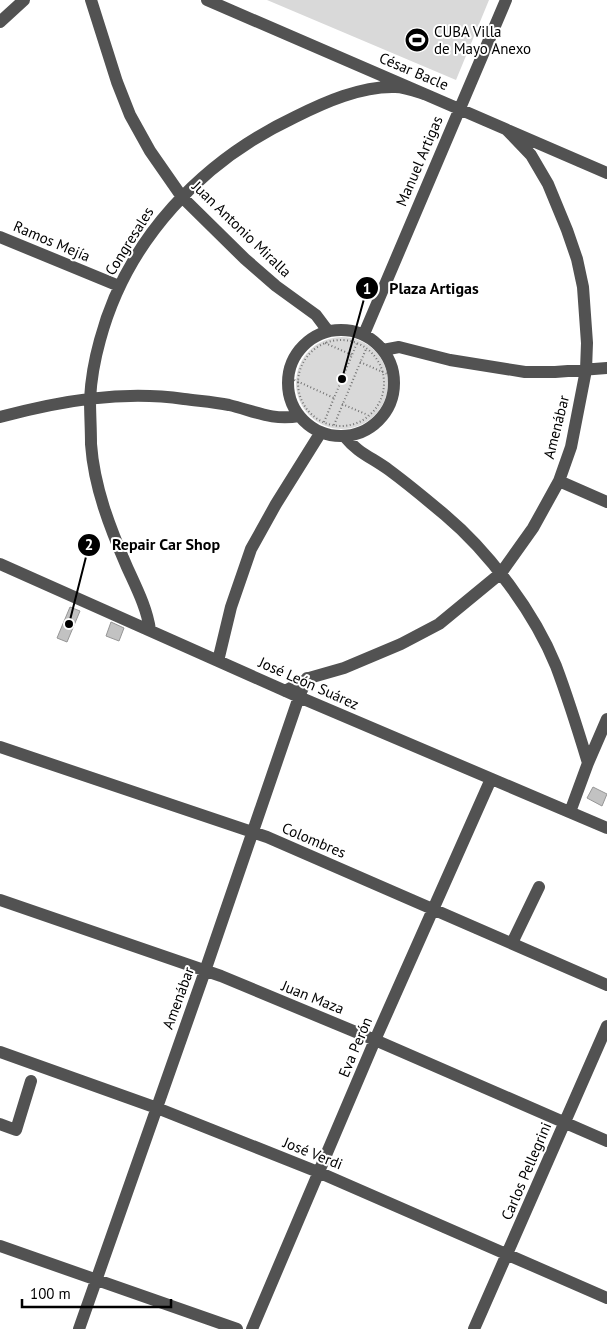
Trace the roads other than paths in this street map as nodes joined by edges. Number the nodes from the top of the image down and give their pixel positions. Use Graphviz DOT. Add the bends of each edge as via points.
graph roads {
  1 [pos="24,0"];
  2 [pos="91,0"];
  3 [pos="208,0"];
  4 [pos="506,0"];
  5 [pos="0,22"];
  6 [pos="424,94"];
  7 [pos="459,109"];
  8 [pos="507,130"];
  9 [pos="607,173"];
  10 [pos="182,197"];
  11 [pos="0,237"];
  12 [pos="119,286"];
  13 [pos="327,337"];
  14 [pos="361,339"];
  15 [pos="383,350"];
  16 [pos="607,368"];
  17 [pos="586,370"];
  18 [pos="90,398"];
  19 [pos="299,416"];
  20 [pos="0,417"];
  21 [pos="322,427"];
  22 [pos="344,436"];
  23 [pos="558,481"];
  24 [pos="607,502"];
  25 [pos="0,564"];
  26 [pos="501,573"];
  27 [pos="150,630"];
  28 [pos="218,661"];
  29 [pos="307,678"];
  30 [pos="285,691"];
  31 [pos="299,697"];
  32 [pos="607,719"];
  33 [pos="0,747"];
  34 [pos="588,763"];
  35 [pos="491,779"];
  36 [pos="570,812"];
  37 [pos="607,828"];
  38 [pos="252,831"];
  39 [pos="539,887"];
  40 [pos="0,900"];
  41 [pos="433,909"];
  42 [pos="512,943"];
  43 [pos="205,971"];
  44 [pos="607,985"];
  45 [pos="607,1026"];
  46 [pos="375,1040"];
  47 [pos="0,1052"];
  48 [pos="31,1081"];
  49 [pos="156,1108"];
  50 [pos="564,1123"];
  51 [pos="0,1124"];
  52 [pos="607,1141"];
  53 [pos="318,1172"];
  54 [pos="0,1246"];
  55 [pos="507,1255"];
  56 [pos="97,1278"];
  57 [pos="607,1298"];
  58 [pos="229,1328"];
  59 [pos="79,1329"];
  60 [pos="252,1329"];
  61 [pos="474,1329"];
  1 -- 5 [label="street"];
  2 -- 10 [label="street, Juan Antonio Miralla" via="130,115"];
  3 -- 6 [label="street, César Bacle"];
  4 -- 7 [label="street, Manuel Artigas"];
  6 -- 7 [label="street, César Bacle"];
  6 -- 10 [label="street, Congresales" via="396,86 371,89 309,110 237,149 202,176"];
  7 -- 8 [label="street, César Bacle"];
  7 -- 14 [label="street, Manuel Artigas"];
  8 -- 9 [label="street, César Bacle"];
  8 -- 17 [label="street, Amenábar" via="531,155 548,184 577,259 583,287"];
  10 -- 12 [label="street, Congresales" via="166,213"];
  10 -- 13 [label="street, Juan Antonio Miralla" via="245,259 316,315"];
  11 -- 12 [label="street, Ramos Mejía"];
  12 -- 18 [label="street, Congresales" via="106,318"];
  13 -- 14 [label="street" via="347,330"];
  13 -- 19 [label="street" via="313,337 292,362 293,380 288,391"];
  14 -- 15 [label="street" via="375,341"];
  15 -- 17 [label="street" via="399,348 525,372"];
  15 -- 22 [label="street" via="391,363 388,375 394,391 390,405 371,427"];
  16 -- 17 [label="street"];
  17 -- 23 [label="street, Amenábar" via="571,447"];
  18 -- 19 [label="street" via="181,398 228,405 278,418"];
  18 -- 20 [label="street"];
  18 -- 27 [label="street, Congresales" via="94,470 101,499 148,615"];
  19 -- 21 [label="street" via="313,428"];
  21 -- 22 [label="street" via="332,435"];
  21 -- 28 [label="street" via="251,549 231,607"];
  22 -- 26 [label="street" via="353,447 387,469 458,525"];
  23 -- 24 [label="street"];
  23 -- 26 [label="street, Amenábar" via="534,528"];
  25 -- 27 [label="street, José León Suárez"];
  26 -- 29 [label="street, Amenábar" via="439,624 344,668"];
  26 -- 34 [label="street" via="540,631 555,664"];
  27 -- 28 [label="street, José León Suárez"];
  28 -- 30 [label="street, José León Suárez"];
  29 -- 30 [label="street, Amenábar"];
  29 -- 31 [label="street, Amenábar"];
  30 -- 31 [label="street, José León Suárez"];
  31 -- 35 [label="street, José León Suárez"];
  31 -- 38 [label="street, Amenábar"];
  32 -- 34 [label="street"];
  33 -- 38 [label="street, Colombres"];
  34 -- 36 [label="street"];
  35 -- 36 [label="street, José León Suárez"];
  35 -- 41 [label="street, Eva Perón"];
  36 -- 37 [label="street, José León Suárez"];
  38 -- 41 [label="street, Colombres"];
  38 -- 43 [label="street, Amenábar"];
  39 -- 42 [label="street"];
  40 -- 43 [label="street, Juan Maza"];
  41 -- 42 [label="street, Colombres"];
  41 -- 46 [label="street, Eva Perón"];
  42 -- 44 [label="street, Colombres"];
  43 -- 46 [label="street, Juan Maza"];
  43 -- 49 [label="street, Amenábar"];
  45 -- 50 [label="street, Carlos Pellegrini"];
  46 -- 50 [label="street, Juan Maza"];
  46 -- 53 [label="street, Eva Perón"];
  47 -- 49 [label="street, José Verdi"];
  48 -- 51 [label="street" via="16,1130"];
  49 -- 53 [label="street, José Verdi"];
  49 -- 56 [label="street, Amenábar"];
  50 -- 52 [label="street, Juan Maza"];
  50 -- 55 [label="street, Carlos Pellegrini"];
  53 -- 55 [label="street, José Verdi"];
  53 -- 60 [label="street, Eva Perón"];
  54 -- 56 [label="street"];
  55 -- 57 [label="street, José Verdi"];
  55 -- 61 [label="street, Carlos Pellegrini"];
  56 -- 58 [label="street"];
  56 -- 59 [label="street, Amenábar"];
}
